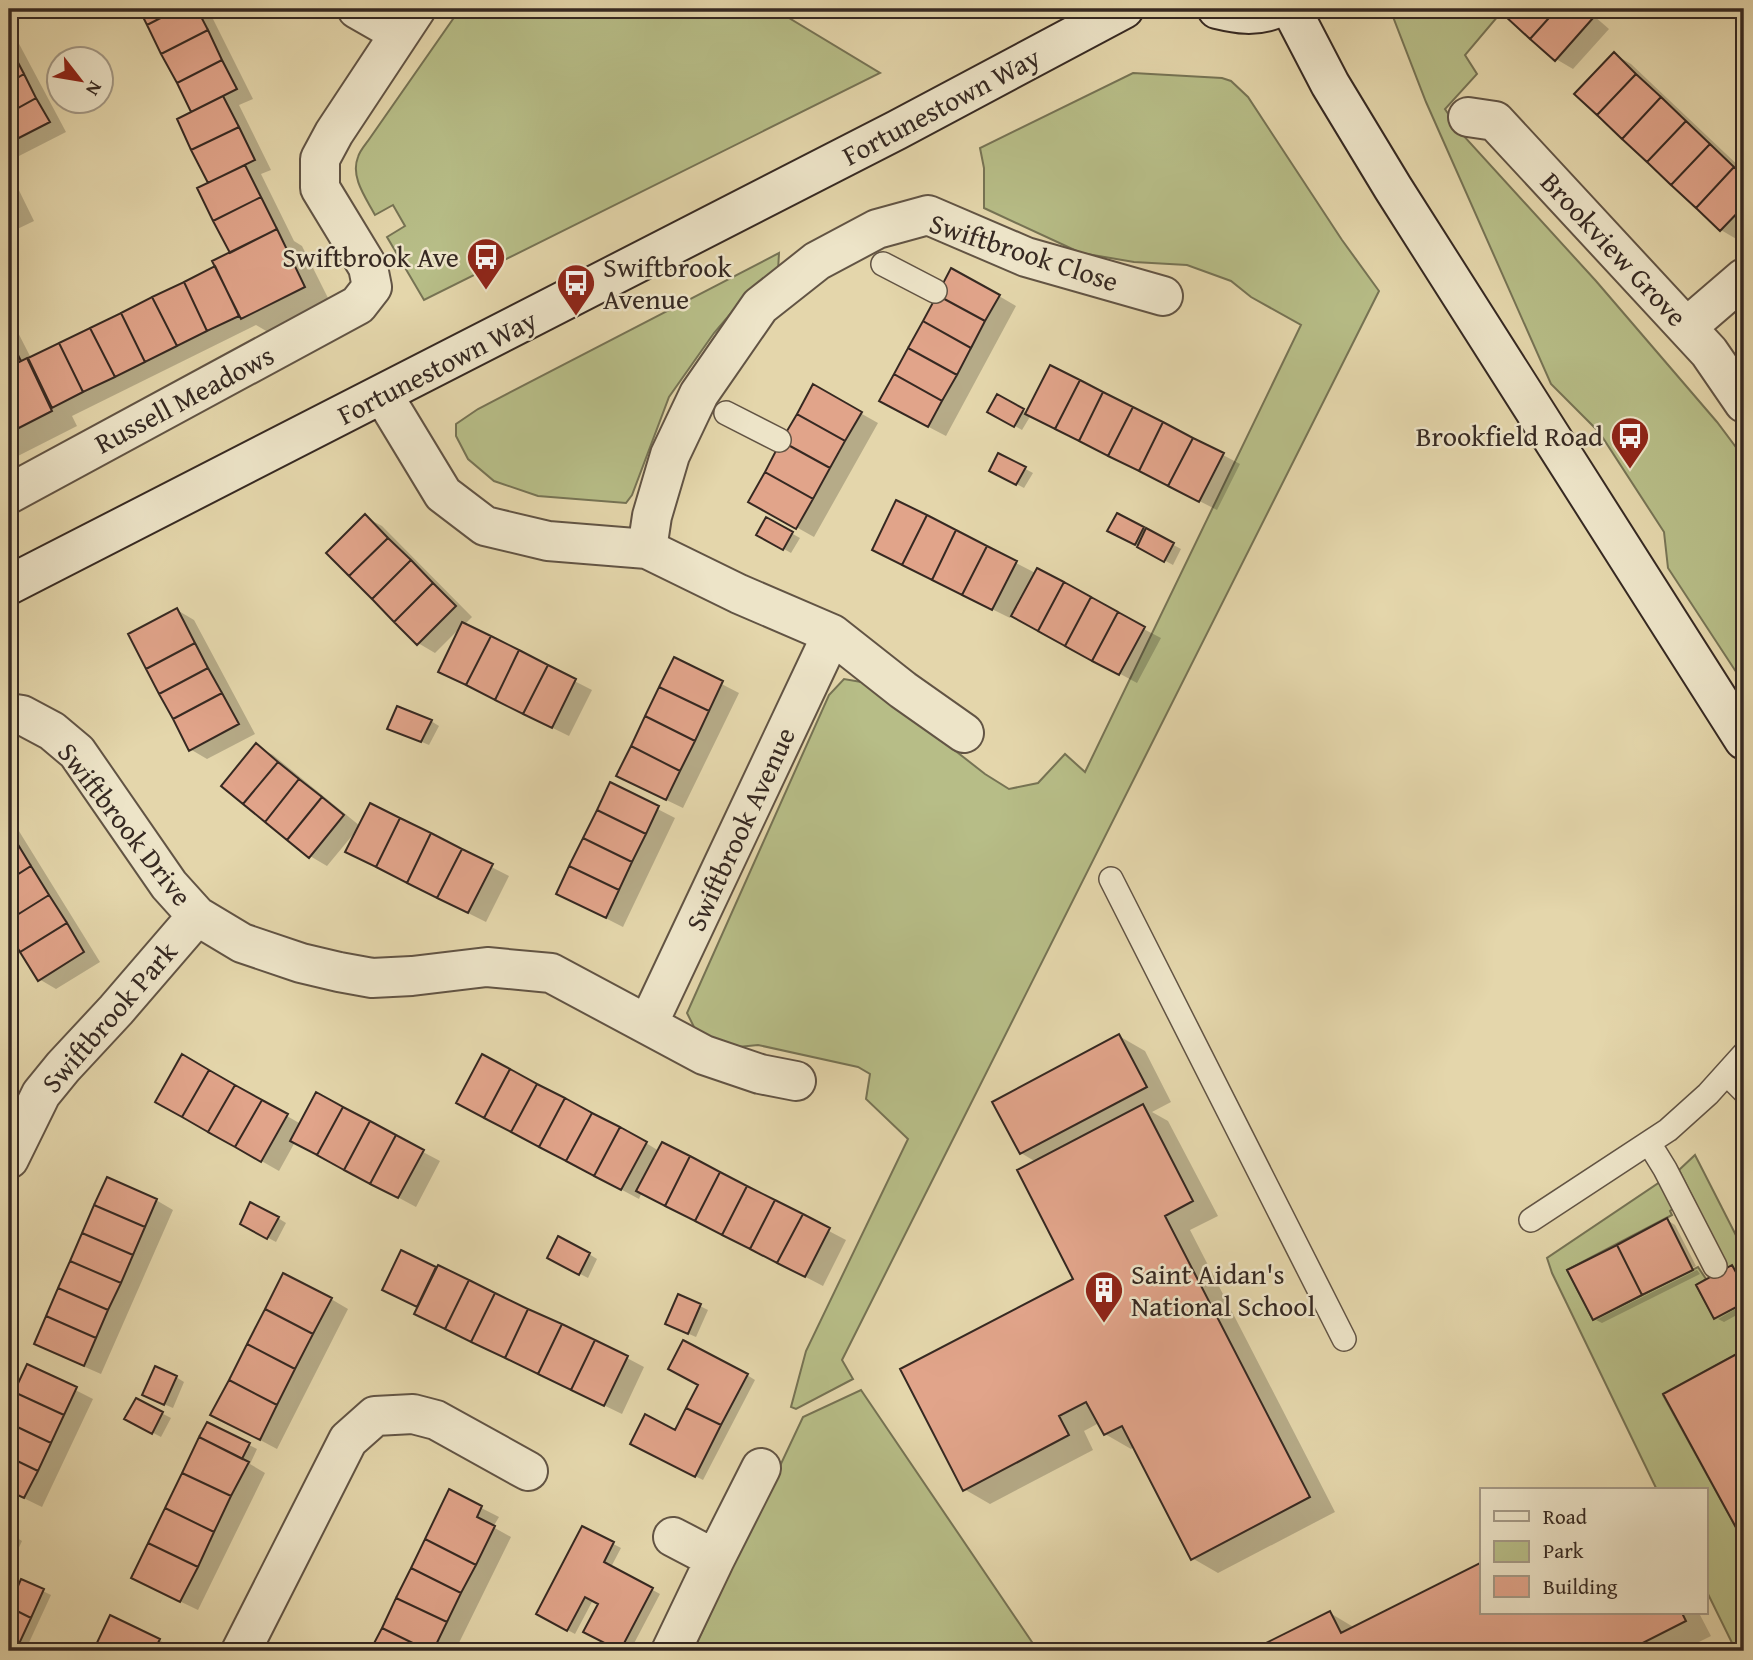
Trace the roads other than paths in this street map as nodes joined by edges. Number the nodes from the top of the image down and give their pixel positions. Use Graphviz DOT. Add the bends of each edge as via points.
graph roads {
  1 [pos="358,9"];
  2 [pos="1124,9"];
  3 [pos="1217,9"];
  4 [pos="1275,9"];
  5 [pos="1291,9"];
  6 [pos="408,21"];
  7 [pos="1468,117"];
  8 [pos="883,264"];
  9 [pos="1744,278"];
  10 [pos="935,291"];
  11 [pos="1163,296"];
  12 [pos="1687,327"];
  13 [pos="383,395"];
  14 [pos="1744,403"];
  15 [pos="726,413"];
  16 [pos="779,440"];
  17 [pos="9,494"];
  18 [pos="647,549"];
  19 [pos="9,585"];
  20 [pos="832,634"];
  21 [pos="9,713"];
  22 [pos="964,733"];
  23 [pos="1744,740"];
  24 [pos="1111,879"];
  25 [pos="197,916"];
  26 [pos="648,1024"];
  27 [pos="1744,1055"];
  28 [pos="1727,1074"];
  29 [pos="796,1081"];
  30 [pos="1744,1091"];
  31 [pos="1649,1143"];
  32 [pos="9,1160"];
  33 [pos="1531,1220"];
  34 [pos="1715,1266"];
  35 [pos="1344,1339"];
  36 [pos="761,1468"];
  37 [pos="527,1471"];
  38 [pos="673,1537"];
  39 [pos="715,1559"];
  40 [pos="241,1651"];
  41 [pos="671,1651"];
  1 -- 6 [label="street"];
  2 -- 13 [label="street, Fortunestown Way"];
  3 -- 4 [label="street" via="1240,15"];
  5 -- 23 [label="street" via="1330,84 1394,188"];
  6 -- 17 [label="street, Russell Meadows" via="320,159 320,188 368,267 372,287 358,305"];
  7 -- 12 [label="street, Brookview Grove" via="1495,121"];
  8 -- 10 [label="lane"];
  9 -- 12 [label="street"];
  11 -- 18 [label="street, Swiftbrook Close" via="1026,257 928,215 877,229 817,261 760,306 699,394 670,455"];
  12 -- 14 [label="street, Brookview Grove"];
  13 -- 18 [label="street" via="443,494 485,526 548,541"];
  13 -- 19 [label="street, Fortunestown Way"];
  15 -- 16 [label="lane"];
  18 -- 20 [label="street"];
  20 -- 22 [label="street"];
  20 -- 26 [label="street, Swiftbrook Avenue"];
  21 -- 25 [label="street, Swiftbrook Drive" via="52,731 77,752 169,885"];
  24 -- 35 [label="lane"];
  25 -- 26 [label="street, Swiftbrook Drive" via="242,943 363,977 487,967 551,974"];
  25 -- 32 [label="street, Swiftbrook Park" via="41,1094"];
  26 -- 29 [label="street, Swiftbrook Drive" via="704,1055"];
  27 -- 28 [label="lane"];
  28 -- 30 [label="lane"];
  28 -- 31 [label="lane"];
  31 -- 33 [label="lane"];
  31 -- 34 [label="lane"];
  36 -- 39 [label="street"];
  37 -- 40 [label="street" via="436,1420 413,1414 375,1416 348,1440"];
  38 -- 39 [label="street"];
  39 -- 41 [label="street"];
}
